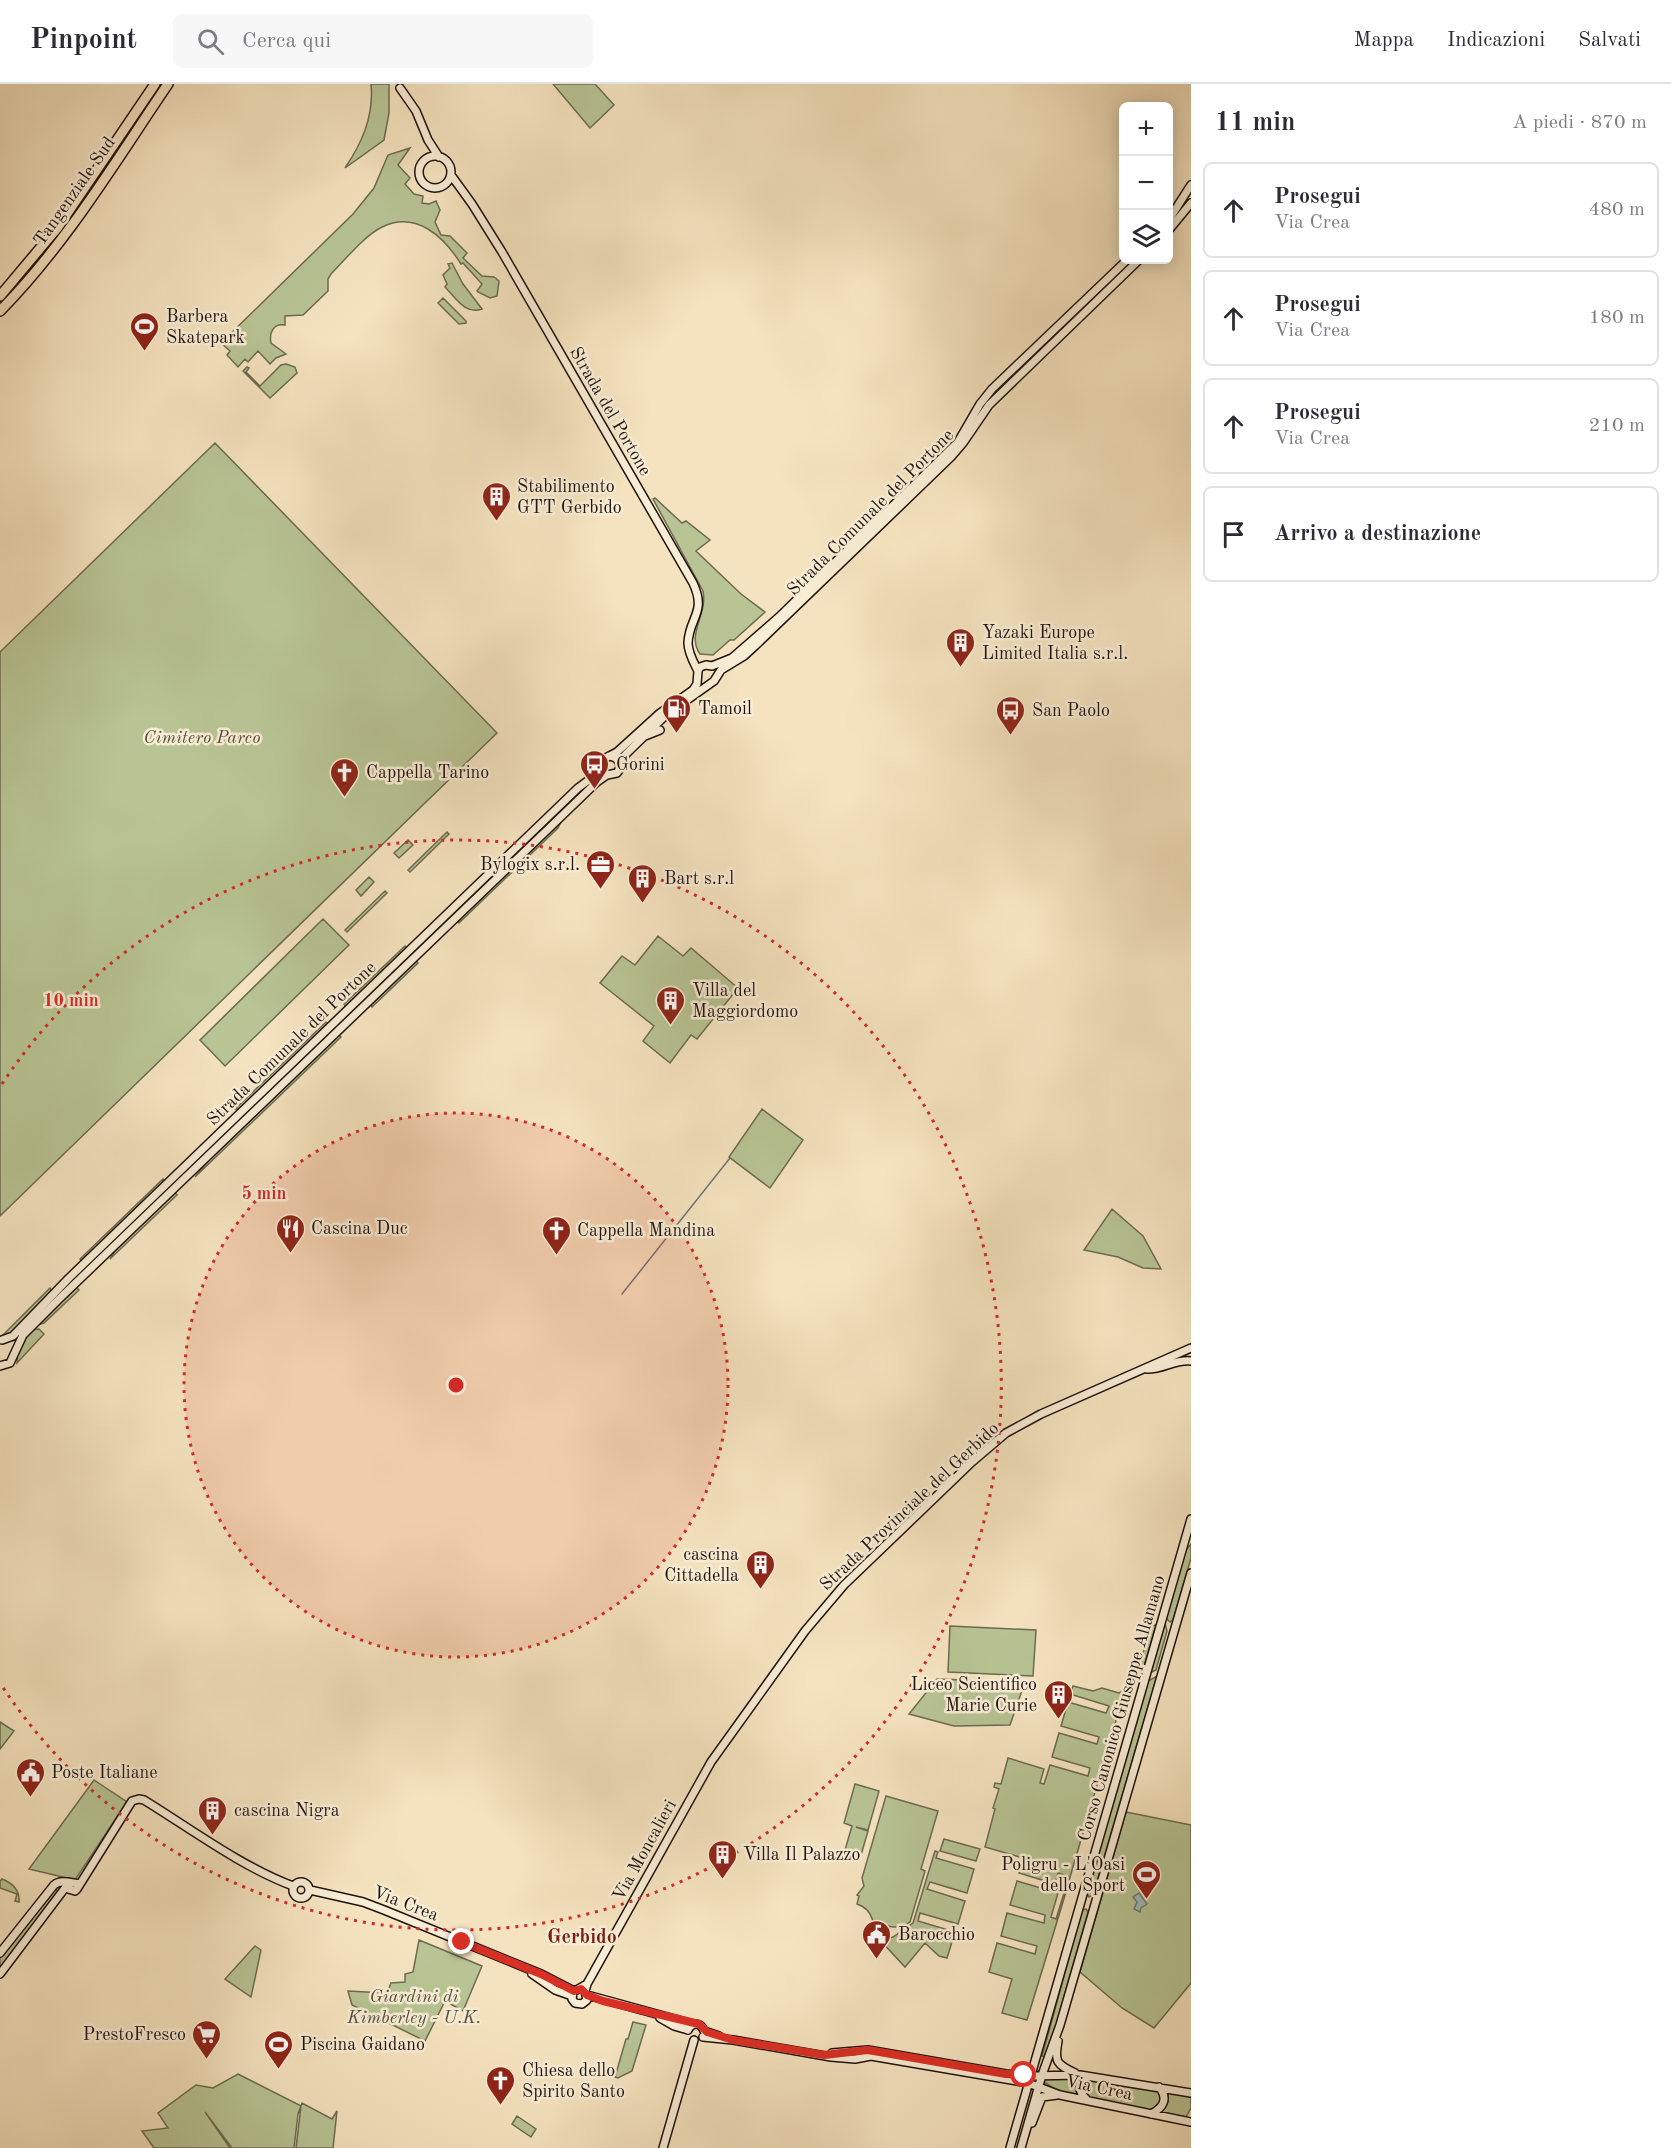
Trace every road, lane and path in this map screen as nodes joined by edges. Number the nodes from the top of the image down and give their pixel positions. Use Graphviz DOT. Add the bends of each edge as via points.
graph roads {
  1 [pos="156,84"];
  2 [pos="168,84"];
  3 [pos="400,88"];
  4 [pos="428,140"];
  5 [pos="439,157"];
  6 [pos="424,160"];
  7 [pos="451,175"];
  8 [pos="445,185"];
  9 [pos="1191,185"];
  10 [pos="460,190"];
  11 [pos="1191,203"];
  12 [pos="1173,212"];
  13 [pos="1173,225"];
  14 [pos="1123,264"];
  15 [pos="1135,264"];
  16 [pos="0,296"];
  17 [pos="0,311"];
  18 [pos="691,656"];
  19 [pos="709,665"];
  20 [pos="698,674"];
  21 [pos="716,676"];
  22 [pos="708,684"];
  23 [pos="660,730"];
  24 [pos="643,736"];
  25 [pos="609,756"];
  26 [pos="620,763"];
  27 [pos="601,767"];
  28 [pos="608,775"];
  29 [pos="1,1340"];
  30 [pos="1191,1348"];
  31 [pos="14,1350"];
  32 [pos="1191,1361"];
  33 [pos="0,1366"];
  34 [pos="1144,1368"];
  35 [pos="1191,1519"];
  36 [pos="1191,1574"];
  37 [pos="711,1762"];
  38 [pos="80,1884"];
  39 [pos="293,1887"];
  40 [pos="309,1892"];
  41 [pos="1080,1903"];
  42 [pos="1095,1907"];
  43 [pos="0,1953"];
  44 [pos="0,1974"];
  45 [pos="582,1992"];
  46 [pos="1060,2025"];
  47 [pos="691,2027"];
  48 [pos="704,2034"];
  49 [pos="694,2040"];
  50 [pos="1043,2072"];
  51 [pos="1080,2075"];
  52 [pos="1091,2076"];
  53 [pos="1028,2080"];
  54 [pos="1039,2086"];
  55 [pos="1159,2087"];
  56 [pos="1191,2093"];
  57 [pos="1060,2096"];
  58 [pos="1088,2101"];
  59 [pos="1151,2114"];
  60 [pos="1191,2122"];
  61 [pos="663,2148"];
  62 [pos="1010,2148"];
  63 [pos="1023,2148"];
  1 -- 16 [label="highway, Tangenziale Sud" via="58,227"];
  2 -- 17 [label="highway, Tangenziale Sud" via="71,228"];
  3 -- 4 [label="street" via="416,111"];
  4 -- 5 [label="street"];
  4 -- 6 [label="street"];
  5 -- 6 [label="street"];
  5 -- 7 [label="street" via="449,164"];
  6 -- 8 [label="street" via="418,175 423,184 432,189"];
  7 -- 8 [label="street"];
  7 -- 10 [label="street, Strada del Portone"];
  8 -- 10 [label="street"];
  9 -- 12 [label="street"];
  10 -- 18 [label="street, Strada del Portone" via="502,252 693,583 699,602 688,641"];
  11 -- 13 [label="street"];
  14 -- 19 [label="street, Strada Comunale del Portone" via="992,389 961,437 938,462 772,623 732,658"];
  15 -- 21 [label="street, Strada Comunale del Portone" via="989,405 951,457 769,633"];
  18 -- 19 [label="street"];
  18 -- 20 [label="street"];
  19 -- 20 [label="street, Strada Comunale del Portone"];
  19 -- 21 [label="street" via="716,669"];
  20 -- 22 [label="street"];
  20 -- 25 [label="street, Strada Comunale del Portone" via="693,690 660,712"];
  21 -- 22 [label="street, Strada Comunale del Portone"];
  22 -- 24 [label="street, Strada Comunale del Portone"];
  23 -- 24 [label="street"];
  24 -- 26 [label="street, Strada Comunale del Portone"];
  25 -- 26 [label="street"];
  25 -- 27 [label="street, Strada Comunale del Portone"];
  26 -- 28 [label="street, Strada Comunale del Portone" via="617,773"];
  27 -- 28 [label="street"];
  27 -- 29 [label="street, Strada Comunale del Portone" via="83,1263 13,1336"];
  28 -- 31 [label="street, Strada Comunale del Portone" via="82,1277 23,1335"];
  29 -- 31 [label="street"];
  30 -- 34 [label="street, Strada Provinciale del Gerbido"];
  31 -- 33 [label="street, Strada Comunale del Portone" via="10,1363"];
  32 -- 34 [label="street" via="1173,1362 1154,1370"];
  34 -- 37 [label="street, Strada Provinciale del Gerbido" via="1028,1420 987,1448 824,1607"];
  35 -- 41 [label="street, Corso Canonico Giuseppe Allamano"];
  36 -- 42 [label="street, Corso Canonico Giuseppe Allamano"];
  37 -- 45 [label="street, Via Moncalieri"];
  38 -- 39 [label="street" via="132,1801 139,1799"];
  38 -- 43 [label="street" via="54,1885"];
  38 -- 44 [label="street" via="75,1891 65,1888"];
  39 -- 40 [label="street" via="298,1897"];
  39 -- 40 [label="street" via="302,1881"];
  40 -- 45 [label="street, Via Crea" via="339,1896 384,1910"];
  41 -- 42 [label="street"];
  41 -- 53 [label="street, Corso Canonico Giuseppe Allamano"];
  42 -- 46 [label="street, Corso Canonico Giuseppe Allamano"];
  45 -- 47 [label="street, Via Crea"];
  46 -- 50 [label="street, Corso Canonico Giuseppe Allamano"];
  46 -- 51 [label="street" via="1057,2060 1063,2068"];
  47 -- 48 [label="street, Via Crea" via="699,2024"];
  47 -- 49 [label="street" via="690,2038"];
  48 -- 49 [label="street"];
  48 -- 53 [label="street, Via Crea" via="824,2055 868,2050"];
  49 -- 61 [label="street"];
  50 -- 51 [label="street, Via Crea" via="1049,2068"];
  50 -- 53 [label="street, Via Crea"];
  50 -- 54 [label="street, Corso Canonico Giuseppe Allamano"];
  51 -- 52 [label="street, Via Crea"];
  52 -- 55 [label="street, Via Crea"];
  52 -- 58 [label="street" via="1079,2086 1080,2094"];
  53 -- 54 [label="street, Via Crea"];
  53 -- 62 [label="street, Corso Canonico Giuseppe Allamano"];
  54 -- 57 [label="street, Via Crea"];
  54 -- 63 [label="street, Corso Canonico Giuseppe Allamano"];
  55 -- 56 [label="street, Via Crea"];
  55 -- 59 [label="street" via="1164,2103"];
  57 -- 58 [label="street, Via Crea"];
  57 -- 63 [label="street" via="1042,2097"];
  58 -- 59 [label="street, Via Crea"];
  59 -- 60 [label="street, Via Crea"];
}
